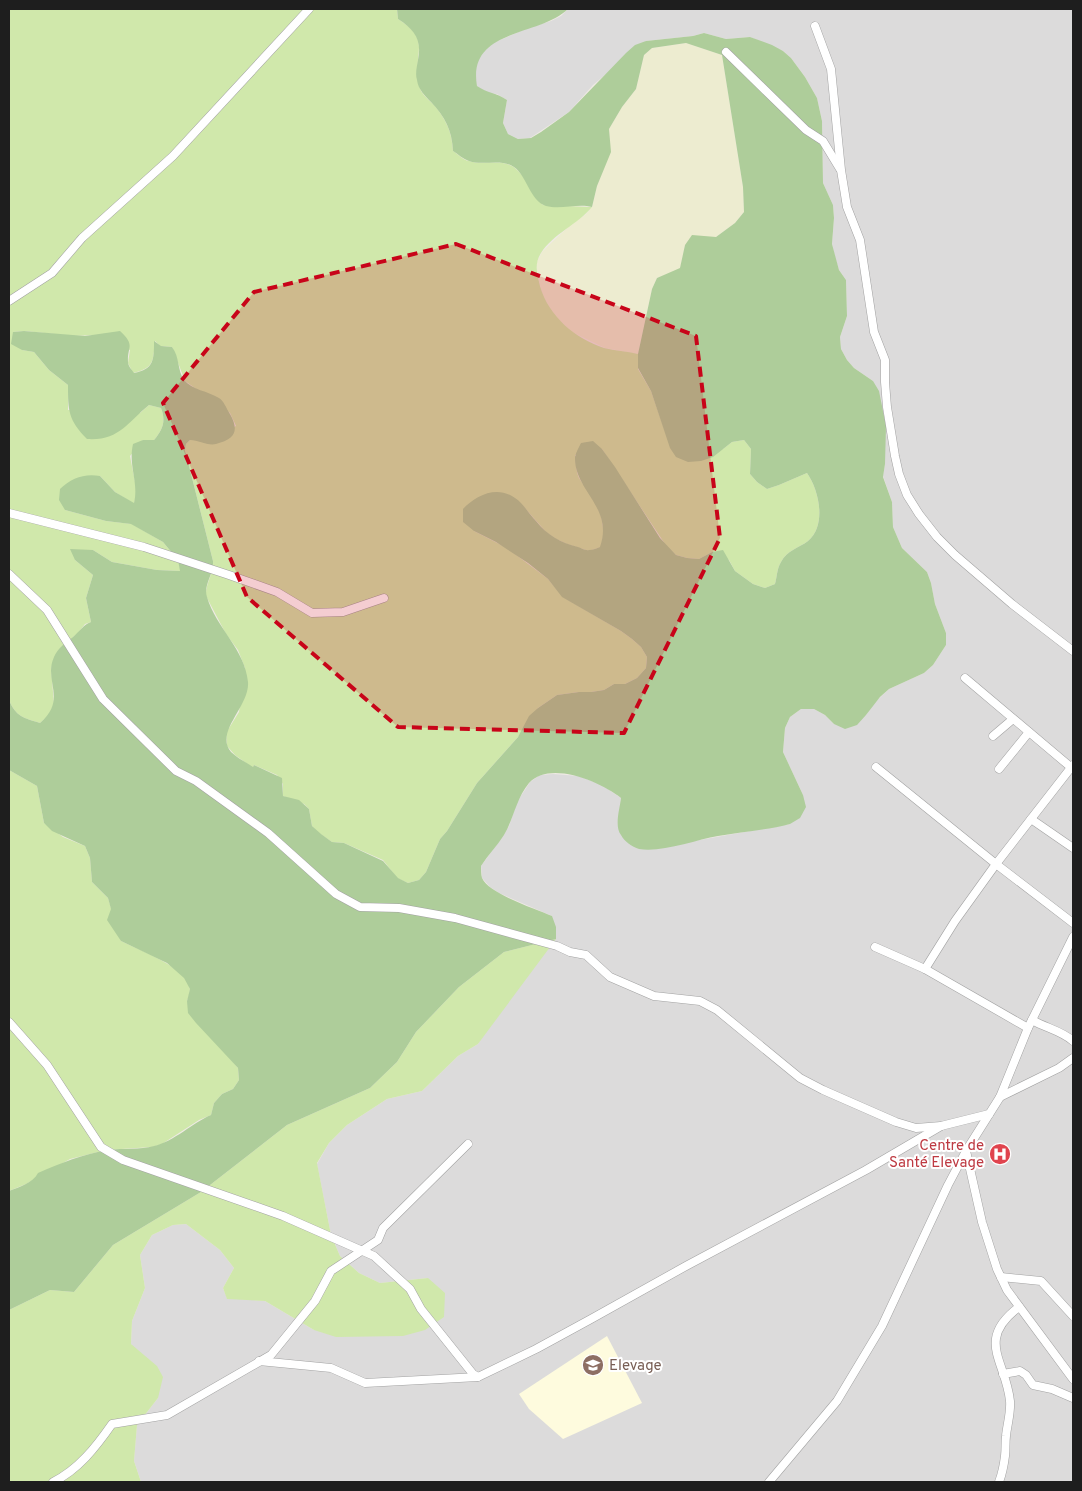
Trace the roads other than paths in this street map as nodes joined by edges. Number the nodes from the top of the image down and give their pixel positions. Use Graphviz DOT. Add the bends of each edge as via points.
graph roads {
  1 [pos="309,9"];
  2 [pos="815,26"];
  3 [pos="726,52"];
  4 [pos="841,170"];
  5 [pos="9,301"];
  6 [pos="9,513"];
  7 [pos="9,574"];
  8 [pos="384,598"];
  9 [pos="1073,651"];
  10 [pos="965,678"];
  11 [pos="1013,719"];
  12 [pos="1029,732"];
  13 [pos="993,736"];
  14 [pos="876,767"];
  15 [pos="1073,767"];
  16 [pos="999,769"];
  17 [pos="1031,819"];
  18 [pos="1073,848"];
  19 [pos="996,864"];
  20 [pos="1073,923"];
  21 [pos="1073,937"];
  22 [pos="875,947"];
  23 [pos="925,969"];
  24 [pos="1032,1020"];
  25 [pos="9,1022"];
  26 [pos="1028,1028"];
  27 [pos="1073,1041"];
  28 [pos="1073,1058"];
  29 [pos="1000,1097"];
  30 [pos="989,1114"];
  31 [pos="941,1126"];
  32 [pos="468,1144"];
  33 [pos="966,1151"];
  34 [pos="362,1251"];
  35 [pos="1001,1277"];
  36 [pos="1019,1307"];
  37 [pos="1073,1316"];
  38 [pos="259,1361"];
  39 [pos="1002,1374"];
  40 [pos="478,1377"];
  41 [pos="1073,1379"];
  42 [pos="1073,1398"];
  43 [pos="53,1482"];
  44 [pos="770,1482"];
  45 [pos="999,1482"];
  1 -- 5 [label="street" via="173,156 82,238 52,273"];
  2 -- 4 [label="street" via="831,69"];
  3 -- 4 [label="street" via="799,123 823,141"];
  4 -- 9 [label="street" via="846,207 860,240 874,332 885,360 887,407 895,456 908,495 919,514 955,556"];
  6 -- 8 [label="street" via="144,547 220,572 277,592 312,613 343,612"];
  7 -- 31 [label="street" via="47,610 103,699 176,771 196,781 268,833 336,894 360,907 399,908 455,918 586,955 610,977 654,996 700,1001 718,1010 800,1078 823,1090 909,1126"];
  10 -- 11 [label="street"];
  11 -- 12 [label="street"];
  11 -- 13 [label="street"];
  12 -- 15 [label="street"];
  12 -- 16 [label="street" via="1011,762"];
  14 -- 19 [label="street"];
  15 -- 17 [label="street"];
  17 -- 18 [label="street"];
  17 -- 19 [label="street"];
  19 -- 20 [label="street"];
  19 -- 23 [label="street" via="954,921"];
  21 -- 24 [label="street"];
  22 -- 23 [label="street"];
  23 -- 26 [label="street"];
  24 -- 26 [label="street"];
  24 -- 27 [label="street"];
  25 -- 34 [label="street" via="47,1065 101,1147 123,1160 283,1216"];
  26 -- 29 [label="street"];
  28 -- 29 [label="street"];
  29 -- 30 [label="street"];
  30 -- 31 [label="street"];
  30 -- 33 [label="street"];
  31 -- 40 [label="street" via="592,1319"];
  32 -- 34 [label="street" via="383,1228 378,1240"];
  33 -- 35 [label="street" via="982,1222"];
  33 -- 44 [label="street" via="882,1326 836,1401"];
  34 -- 38 [label="street" via="331,1271 315,1301 271,1355"];
  34 -- 40 [label="street" via="374,1256 410,1289 421,1309"];
  35 -- 36 [label="street"];
  35 -- 37 [label="street" via="1041,1281"];
  36 -- 39 [label="street" via="998,1328 996,1353"];
  36 -- 41 [label="street"];
  38 -- 40 [label="street" via="331,1368 365,1383"];
  38 -- 43 [label="street" via="167,1415 112,1424 95,1449 65,1476"];
  39 -- 42 [label="street" via="1020,1371 1033,1385"];
  39 -- 45 [label="street" via="1010,1403 1006,1454"];
}
